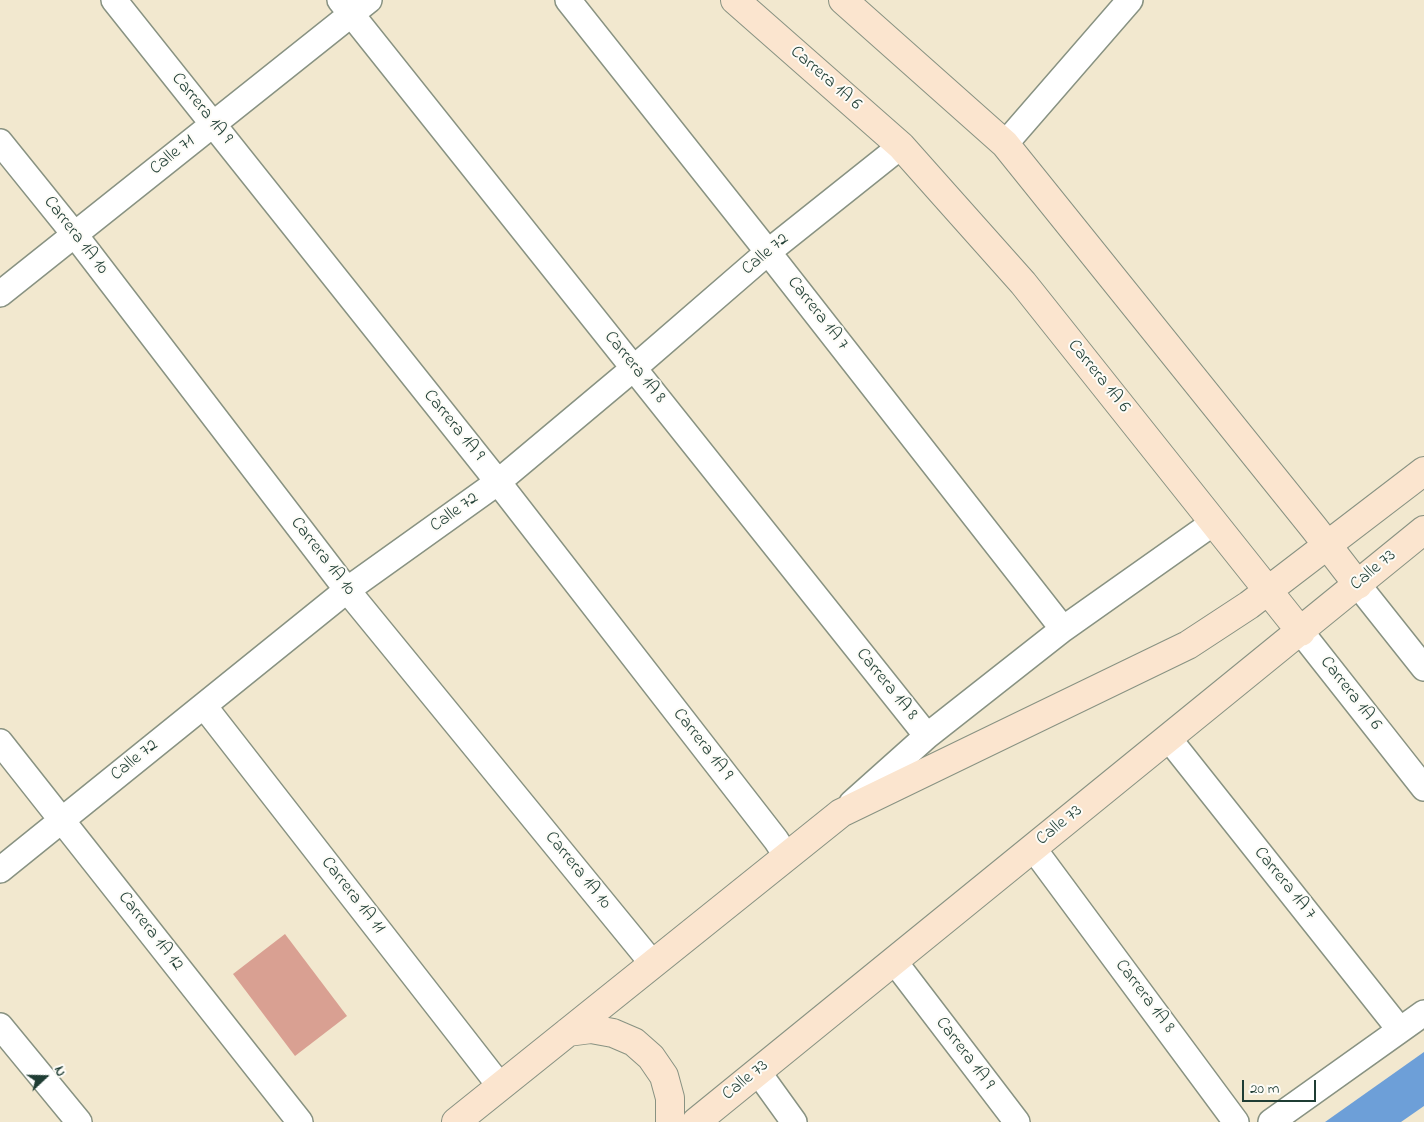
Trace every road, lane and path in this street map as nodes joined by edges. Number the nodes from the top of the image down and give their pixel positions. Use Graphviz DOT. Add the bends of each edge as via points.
graph roads {
  1 [pos="114,0"];
  2 [pos="568,0"];
  3 [pos="735,0"];
  4 [pos="843,0"];
  5 [pos="1121,3"];
  6 [pos="354,5"];
  7 [pos="213,124"];
  8 [pos="0,142"];
  9 [pos="1005,144"];
  10 [pos="901,146"];
  11 [pos="75,235"];
  12 [pos="768,252"];
  13 [pos="0,294"];
  14 [pos="634,368"];
  15 [pos="1424,472"];
  16 [pos="498,482"];
  17 [pos="1213,523"];
  18 [pos="1424,530"];
  19 [pos="1323,549"];
  20 [pos="1272,586"];
  21 [pos="1353,589"];
  22 [pos="347,590"];
  23 [pos="1306,627"];
  24 [pos="1063,628"];
  25 [pos="1424,668"];
  26 [pos="204,706"];
  27 [pos="927,736"];
  28 [pos="1169,739"];
  29 [pos="0,742"];
  30 [pos="1424,788"];
  31 [pos="841,813"];
  32 [pos="62,820"];
  33 [pos="1033,848"];
  34 [pos="787,856"];
  35 [pos="0,870"];
  36 [pos="894,961"];
  37 [pos="653,964"];
  38 [pos="1424,1013"];
  39 [pos="0,1026"];
  40 [pos="1400,1030"];
  41 [pos="568,1032"];
  42 [pos="758,1072"];
  43 [pos="500,1086"];
  44 [pos="78,1122"];
  45 [pos="300,1122"];
  46 [pos="456,1122"];
  47 [pos="670,1122"];
  48 [pos="696,1122"];
  49 [pos="794,1122"];
  50 [pos="1016,1122"];
  51 [pos="1236,1122"];
  52 [pos="1270,1122"];
  1 -- 7 [label="street, Carrera 1A 9"];
  2 -- 12 [label="street, Carrera 1A 7"];
  3 -- 10 [label="main road, Carrera 1A 6"];
  4 -- 9 [label="main road"];
  5 -- 9 [label="street"];
  6 -- 7 [label="street, Calle 71"];
  6 -- 14 [label="street, Carrera 1A 8"];
  7 -- 11 [label="street, Calle 71"];
  7 -- 16 [label="street, Carrera 1A 9"];
  8 -- 11 [label="street, Carrera 1A 10"];
  9 -- 19 [label="main road"];
  10 -- 12 [label="street, Calle 72"];
  10 -- 17 [label="main road, Carrera 1A 6" via="1023,283"];
  11 -- 13 [label="street, Calle 71"];
  11 -- 22 [label="street, Carrera 1A 10"];
  12 -- 14 [label="street, Calle 72"];
  12 -- 24 [label="street, Carrera 1A 7"];
  14 -- 16 [label="street, Calle 72"];
  14 -- 27 [label="street, Carrera 1A 8"];
  15 -- 19 [label="main road"];
  16 -- 22 [label="street, Calle 72"];
  16 -- 34 [label="street, Carrera 1A 9"];
  17 -- 20 [label="main road, Carrera 1A 6"];
  17 -- 24 [label="street"];
  18 -- 21 [label="main road, Calle 73"];
  19 -- 20 [label="main road"];
  19 -- 21 [label="main road"];
  20 -- 23 [label="main road, Carrera 1A 6"];
  20 -- 31 [label="main road" via="1188,645"];
  21 -- 23 [label="main road, Calle 73"];
  21 -- 25 [label="street"];
  22 -- 26 [label="street, Calle 72"];
  22 -- 37 [label="street, Carrera 1A 10"];
  23 -- 28 [label="main road, Calle 73"];
  23 -- 30 [label="street, Carrera 1A 6"];
  24 -- 27 [label="street"];
  26 -- 32 [label="street, Calle 72"];
  26 -- 43 [label="street, Carrera 1A 11"];
  27 -- 31 [label="street"];
  28 -- 33 [label="main road, Calle 73"];
  28 -- 40 [label="street, Carrera 1A 7"];
  29 -- 32 [label="street, Carrera 1A 12"];
  31 -- 34 [label="main road"];
  32 -- 35 [label="street, Calle 72"];
  32 -- 45 [label="street, Carrera 1A 12"];
  33 -- 36 [label="main road, Calle 73"];
  33 -- 51 [label="street, Carrera 1A 8"];
  34 -- 37 [label="main road"];
  36 -- 42 [label="main road, Calle 73"];
  36 -- 50 [label="street, Carrera 1A 9"];
  37 -- 41 [label="main road"];
  38 -- 40 [label="street"];
  39 -- 44 [label="street"];
  40 -- 52 [label="street"];
  41 -- 43 [label="main road"];
  41 -- 47 [label="main road" via="591,1029 613,1033 634,1042 651,1057 664,1076 670,1098"];
  42 -- 48 [label="main road, Calle 73"];
  42 -- 49 [label="street"];
  43 -- 46 [label="main road"];
}
